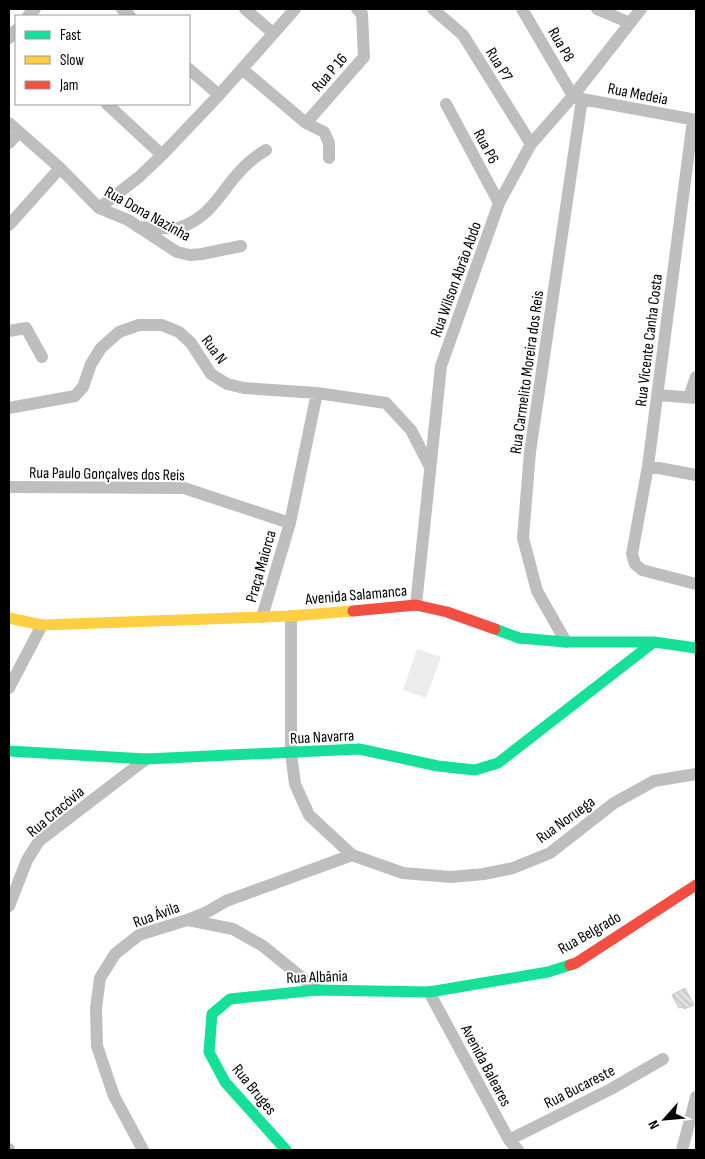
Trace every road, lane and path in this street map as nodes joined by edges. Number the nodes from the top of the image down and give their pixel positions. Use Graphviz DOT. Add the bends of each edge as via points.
graph roads {
  1 [pos="246,9"];
  2 [pos="295,9"];
  3 [pos="357,9"];
  4 [pos="433,9"];
  5 [pos="522,9"];
  6 [pos="597,9"];
  7 [pos="641,9"];
  8 [pos="630,23"];
  9 [pos="273,33"];
  10 [pos="190,69"];
  11 [pos="242,69"];
  12 [pos="219,95"];
  13 [pos="578,97"];
  14 [pos="446,104"];
  15 [pos="108,105"];
  16 [pos="695,120"];
  17 [pos="9,123"];
  18 [pos="306,123"];
  19 [pos="19,132"];
  20 [pos="9,143"];
  21 [pos="531,144"];
  22 [pos="266,150"];
  23 [pos="162,155"];
  24 [pos="329,158"];
  25 [pos="60,168"];
  26 [pos="499,203"];
  27 [pos="99,208"];
  28 [pos="13,210"];
  29 [pos="9,224"];
  30 [pos="138,227"];
  31 [pos="241,246"];
  32 [pos="9,331"];
  33 [pos="42,357"];
  34 [pos="696,377"];
  35 [pos="317,393"];
  36 [pos="658,395"];
  37 [pos="692,398"];
  38 [pos="9,408"];
  39 [pos="648,466"];
  40 [pos="430,467"];
  41 [pos="696,475"];
  42 [pos="9,487"];
  43 [pos="290,523"];
  44 [pos="696,584"];
  45 [pos="416,605"];
  46 [pos="291,616"];
  47 [pos="262,617"];
  48 [pos="9,618"];
  49 [pos="42,625"];
  50 [pos="566,642"];
  51 [pos="654,642"];
  52 [pos="696,648"];
  53 [pos="9,688"];
  54 [pos="9,751"];
  55 [pos="291,754"];
  56 [pos="146,759"];
  57 [pos="696,774"];
  58 [pos="352,855"];
  59 [pos="696,885"];
  60 [pos="9,906"];
  61 [pos="187,920"];
  62 [pos="317,990"];
  63 [pos="430,992"];
  64 [pos="212,1014"];
  65 [pos="663,1059"];
  66 [pos="696,1097"];
  67 [pos="509,1140"];
  68 [pos="143,1150"];
  69 [pos="286,1150"];
  70 [pos="518,1150"];
  71 [pos="682,1150"];
  1 -- 9 [label="street"];
  2 -- 9 [label="street"];
  3 -- 18 [label="street, Rua P 16" via="362,14 364,57"];
  4 -- 21 [label="street, Rua P7" via="463,35"];
  5 -- 13 [label="street, Rua P8"];
  6 -- 8 [label="street"];
  7 -- 8 [label="street, Rua Wilson Abrão Abdo"];
  8 -- 13 [label="street, Rua Wilson Abrão Abdo"];
  9 -- 11 [label="street"];
  10 -- 12 [label="street"];
  11 -- 12 [label="street"];
  11 -- 18 [label="street"];
  12 -- 23 [label="street"];
  13 -- 16 [label="street, Rua Medeia"];
  13 -- 21 [label="street, Rua Wilson Abrão Abdo"];
  13 -- 50 [label="street, Rua Carmelito Moreira dos Reis" via="530,452 523,538 537,590"];
  14 -- 26 [label="street, Rua P6"];
  15 -- 23 [label="street"];
  16 -- 36 [label="street, Rua Vicente Canha Costa"];
  17 -- 19 [label="street, Rua Dona Nazinha"];
  18 -- 24 [label="street" via="324,132 329,143"];
  19 -- 20 [label="street"];
  19 -- 25 [label="street, Rua Dona Nazinha"];
  21 -- 26 [label="street, Rua Wilson Abrão Abdo"];
  22 -- 30 [label="street" via="235,176 214,205 198,219 179,228"];
  23 -- 27 [label="street"];
  25 -- 27 [label="street, Rua Dona Nazinha"];
  25 -- 28 [label="street"];
  26 -- 40 [label="street, Rua Wilson Abrão Abdo" via="441,366"];
  27 -- 30 [label="street, Rua Dona Nazinha"];
  28 -- 29 [label="street"];
  30 -- 31 [label="street, Rua Dona Nazinha" via="177,252 190,255"];
  32 -- 33 [label="street" via="26,328"];
  34 -- 37 [label="street"];
  35 -- 38 [label="street, Rua N" via="227,384 211,374 191,343 179,332 162,325 139,324 119,332 101,348 91,364 83,388 76,396"];
  35 -- 40 [label="street, Rua N" via="386,403 411,430"];
  35 -- 43 [label="street, Praça Maiorca"];
  36 -- 37 [label="street"];
  36 -- 39 [label="street, Rua Vicente Canha Costa"];
  39 -- 41 [label="street"];
  39 -- 44 [label="street, Rua Vicente Canha Costa" via="632,554 635,564 642,570"];
  40 -- 45 [label="street, Rua Wilson Abrão Abdo"];
  42 -- 43 [label="street, Rua Paulo Gonçalves dos Reis" via="184,488"];
  43 -- 47 [label="street, Praça Maiorca"];
  45 -- 46 [label="street, Avenida Salamanca"];
  45 -- 50 [label="street, Avenida Salamanca" via="447,612 519,638"];
  46 -- 47 [label="street, Avenida Salamanca"];
  46 -- 55 [label="street, Rua Noruega"];
  47 -- 49 [label="street, Avenida Salamanca"];
  48 -- 49 [label="street, Avenida Salamanca"];
  49 -- 53 [label="street"];
  50 -- 51 [label="street, Avenida Salamanca"];
  51 -- 52 [label="street, Avenida Salamanca"];
  51 -- 55 [label="street, Rua Navarra" via="498,763 475,770 438,766 359,749"];
  54 -- 56 [label="street, Rua Navarra"];
  55 -- 56 [label="street, Rua Navarra"];
  55 -- 58 [label="street, Rua Noruega" via="295,784 309,815"];
  56 -- 60 [label="street, Rua Cracóvia" via="39,841 27,860"];
  57 -- 58 [label="street, Rua Noruega" via="654,781 614,803 550,853 514,868 451,877 403,873"];
  58 -- 61 [label="street, Rua Ávila" via="226,901"];
  59 -- 63 [label="street, Rua Belgrado" via="576,963 548,972"];
  61 -- 62 [label="street" via="233,929 263,946"];
  61 -- 68 [label="street, Rua Ávila" via="139,935 116,954 100,978 96,1008 97,1046 114,1096"];
  62 -- 63 [label="street, Rua Albânia"];
  62 -- 64 [label="street, Rua Albânia" via="230,999"];
  63 -- 67 [label="street, Avenida Baleares"];
  64 -- 69 [label="street, Rua Bruges" via="209,1052 225,1082"];
  65 -- 67 [label="street, Rua Bucareste"];
  66 -- 71 [label="street"];
  67 -- 70 [label="street, Avenida Baleares"];
}
